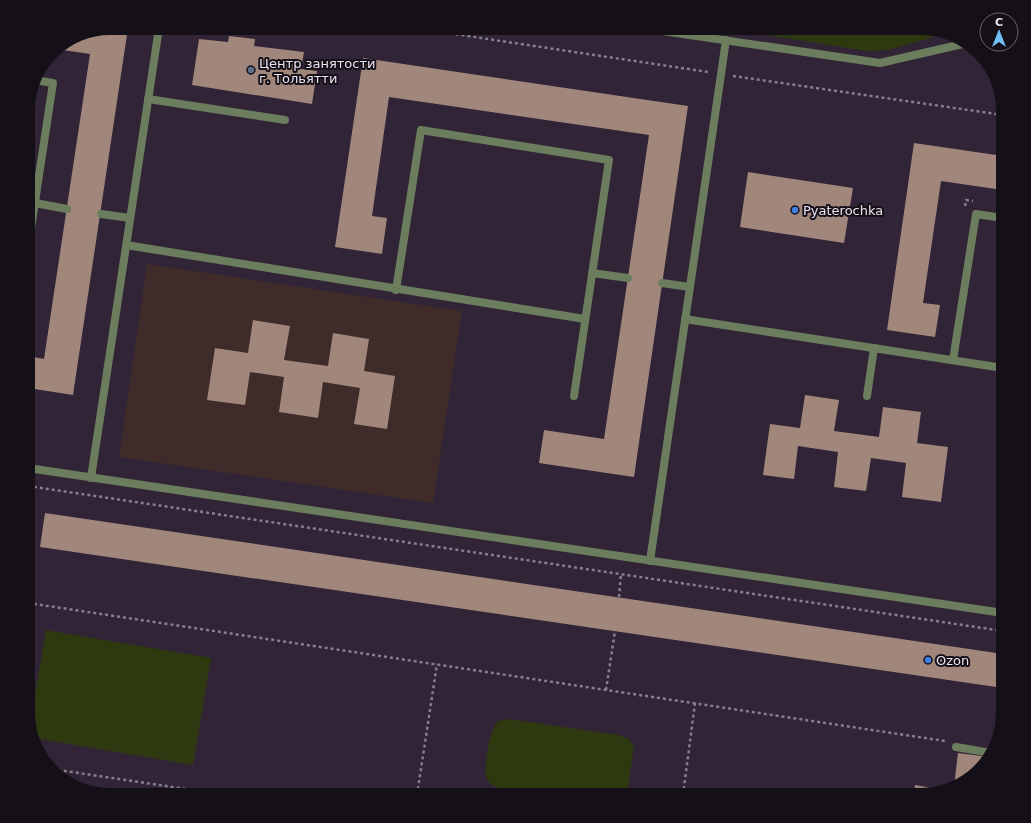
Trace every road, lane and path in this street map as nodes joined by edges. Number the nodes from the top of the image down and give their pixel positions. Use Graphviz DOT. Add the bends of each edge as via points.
graph roads {
  1 [pos="158,35"];
  2 [pos="691,35"];
  3 [pos="726,40"];
  4 [pos="958,45"];
  5 [pos="41,81"];
  6 [pos="148,99"];
  7 [pos="285,120"];
  8 [pos="35,203"];
  9 [pos="67,209"];
  10 [pos="101,214"];
  11 [pos="996,217"];
  12 [pos="130,218"];
  13 [pos="126,245"];
  14 [pos="592,273"];
  15 [pos="628,278"];
  16 [pos="662,283"];
  17 [pos="690,287"];
  18 [pos="396,290"];
  19 [pos="585,319"];
  20 [pos="685,319"];
  21 [pos="874,348"];
  22 [pos="952,360"];
  23 [pos="996,367"];
  24 [pos="574,396"];
  25 [pos="867,396"];
  26 [pos="35,469"];
  27 [pos="91,478"];
  28 [pos="35,487"];
  29 [pos="650,561"];
  30 [pos="621,574"];
  31 [pos="619,597"];
  32 [pos="35,603"];
  33 [pos="996,612"];
  34 [pos="996,630"];
  35 [pos="615,632"];
  36 [pos="437,664"];
  37 [pos="606,690"];
  38 [pos="695,703"];
  39 [pos="949,742"];
  40 [pos="956,747"];
  41 [pos="985,752"];
  42 [pos="63,771"];
  43 [pos="179,788"];
  44 [pos="418,788"];
  45 [pos="684,788"];
  1 -- 6 [label="street"];
  2 -- 3 [label="street"];
  3 -- 4 [label="street" via="880,63"];
  3 -- 17 [label="street"];
  5 -- 8 [label="street" via="53,83"];
  6 -- 7 [label="street"];
  6 -- 12 [label="street"];
  8 -- 9 [label="street"];
  10 -- 12 [label="street"];
  11 -- 22 [label="street" via="976,214"];
  12 -- 13 [label="street"];
  13 -- 18 [label="street"];
  13 -- 27 [label="street"];
  14 -- 15 [label="street"];
  14 -- 18 [label="street" via="609,160 421,130"];
  14 -- 19 [label="street"];
  16 -- 17 [label="street"];
  17 -- 20 [label="street"];
  18 -- 19 [label="street"];
  19 -- 24 [label="street"];
  20 -- 21 [label="street"];
  20 -- 29 [label="street"];
  21 -- 22 [label="street"];
  21 -- 25 [label="street"];
  22 -- 23 [label="street"];
  26 -- 27 [label="street"];
  27 -- 29 [label="street"];
  28 -- 30 [label="path"];
  29 -- 33 [label="street"];
  30 -- 31 [label="path"];
  30 -- 34 [label="path"];
  32 -- 36 [label="path"];
  35 -- 37 [label="path"];
  36 -- 37 [label="path"];
  36 -- 44 [label="path"];
  37 -- 38 [label="path"];
  38 -- 39 [label="path"];
  38 -- 45 [label="path"];
  40 -- 41 [label="street"];
  42 -- 43 [label="path"];
}
